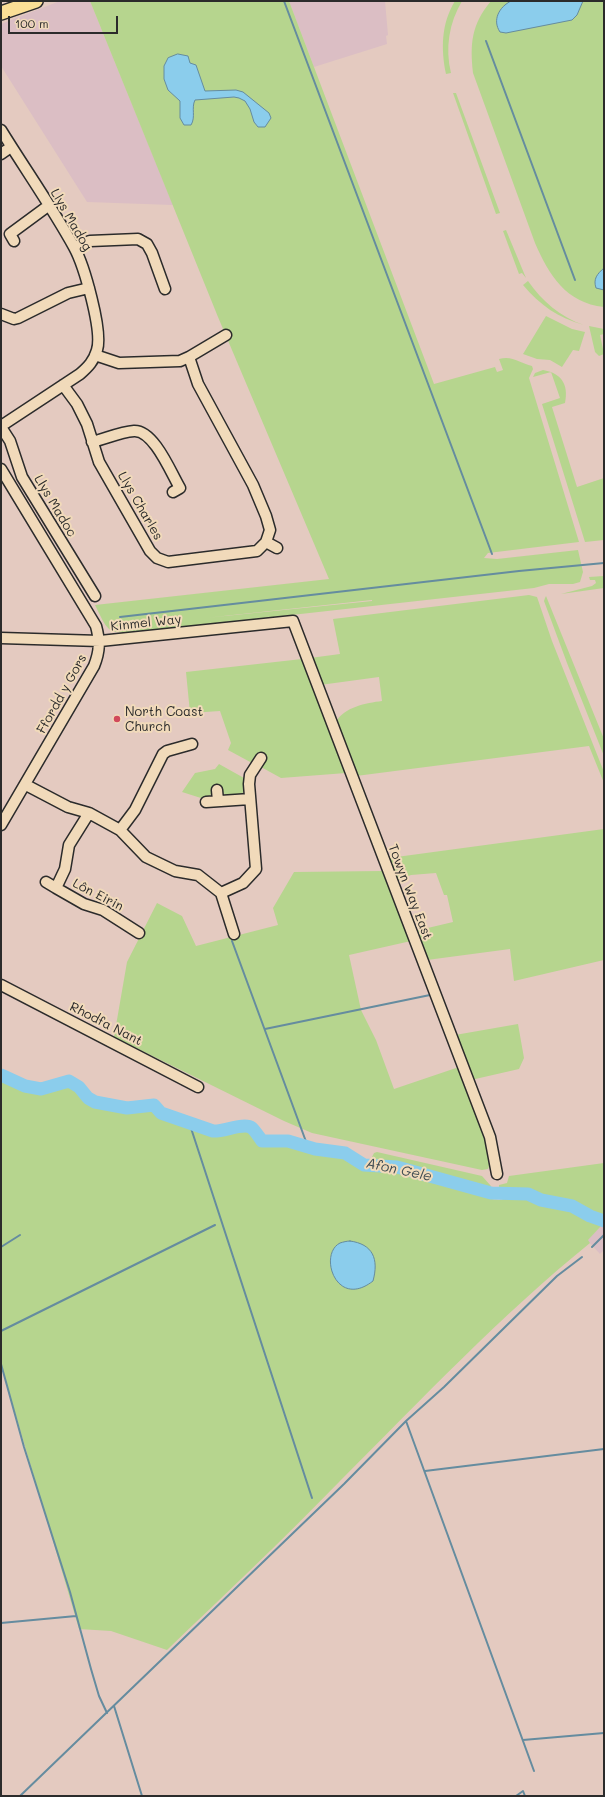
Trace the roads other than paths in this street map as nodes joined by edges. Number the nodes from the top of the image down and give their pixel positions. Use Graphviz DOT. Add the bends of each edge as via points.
graph roads {
  1 [pos="36,1"];
  2 [pos="1,13"];
  3 [pos="1,130"];
  4 [pos="11,147"];
  5 [pos="1,154"];
  6 [pos="48,206"];
  7 [pos="14,241"];
  8 [pos="75,248"];
  9 [pos="89,288"];
  10 [pos="165,288"];
  11 [pos="1,314"];
  12 [pos="226,335"];
  13 [pos="95,355"];
  14 [pos="189,357"];
  15 [pos="63,385"];
  16 [pos="1,426"];
  17 [pos="92,442"];
  18 [pos="1,469"];
  19 [pos="173,492"];
  20 [pos="266,542"];
  21 [pos="277,548"];
  22 [pos="95,596"];
  23 [pos="293,621"];
  24 [pos="1,638"];
  25 [pos="100,641"];
  26 [pos="192,744"];
  27 [pos="260,758"];
  28 [pos="26,785"];
  29 [pos="217,790"];
  30 [pos="250,799"];
  31 [pos="218,801"];
  32 [pos="206,802"];
  33 [pos="89,813"];
  34 [pos="1,825"];
  35 [pos="120,830"];
  36 [pos="46,882"];
  37 [pos="56,888"];
  38 [pos="221,893"];
  39 [pos="139,933"];
  40 [pos="234,934"];
  41 [pos="1,985"];
  42 [pos="198,1087"];
  43 [pos="497,1174"];
  1 -- 2 [label="main road"];
  3 -- 4 [label="street, Llys Madog"];
  4 -- 5 [label="street"];
  4 -- 6 [label="street, Llys Madog"];
  6 -- 7 [label="street" via="10,234"];
  6 -- 8 [label="street, Llys Madog"];
  8 -- 9 [label="street, Llys Madog"];
  8 -- 10 [label="street" via="90,241 138,239 147,244 152,253"];
  9 -- 11 [label="street" via="68,293 18,322"];
  9 -- 13 [label="street, Llys Madog" via="98,333 98,349"];
  12 -- 14 [label="street"];
  13 -- 14 [label="street" via="119,363 180,361"];
  13 -- 15 [label="street, Llys Madog" via="91,364"];
  14 -- 20 [label="street" via="198,384 261,503 270,530"];
  15 -- 16 [label="street, Llys Madog"];
  15 -- 17 [label="street, Llys Charles" via="77,404"];
  16 -- 22 [label="street, Llys Madoc" via="10,441 22,478"];
  17 -- 19 [label="street" via="134,431 144,433 154,441 180,488"];
  17 -- 20 [label="street, Llys Charles" via="99,462 157,558 168,562 257,551"];
  18 -- 25 [label="street, Ffordd y Gors" via="96,626"];
  20 -- 21 [label="street"];
  23 -- 25 [label="street, Kinmel Way"];
  23 -- 43 [label="street, Towyn Way East" via="490,1137"];
  24 -- 25 [label="street, Kinmel Way"];
  25 -- 28 [label="street, Ffordd y Gors" via="99,654 94,666"];
  26 -- 35 [label="street" via="182,752 167,751 163,754 135,810"];
  27 -- 30 [label="street" via="250,775"];
  28 -- 33 [label="street" via="68,807"];
  28 -- 34 [label="street, Ffordd y Gors"];
  29 -- 31 [label="street"];
  30 -- 31 [label="street"];
  30 -- 38 [label="street" via="256,869 243,883"];
  31 -- 32 [label="street"];
  33 -- 35 [label="street"];
  33 -- 37 [label="street, Lôn Eirin" via="69,845 65,870"];
  35 -- 38 [label="street" via="146,857 175,871 198,875"];
  36 -- 37 [label="street, Lôn Eirin"];
  37 -- 39 [label="street, Lôn Eirin" via="84,904 103,910 125,929"];
  38 -- 40 [label="street"];
  41 -- 42 [label="street, Rhodfa Nant"];
}
